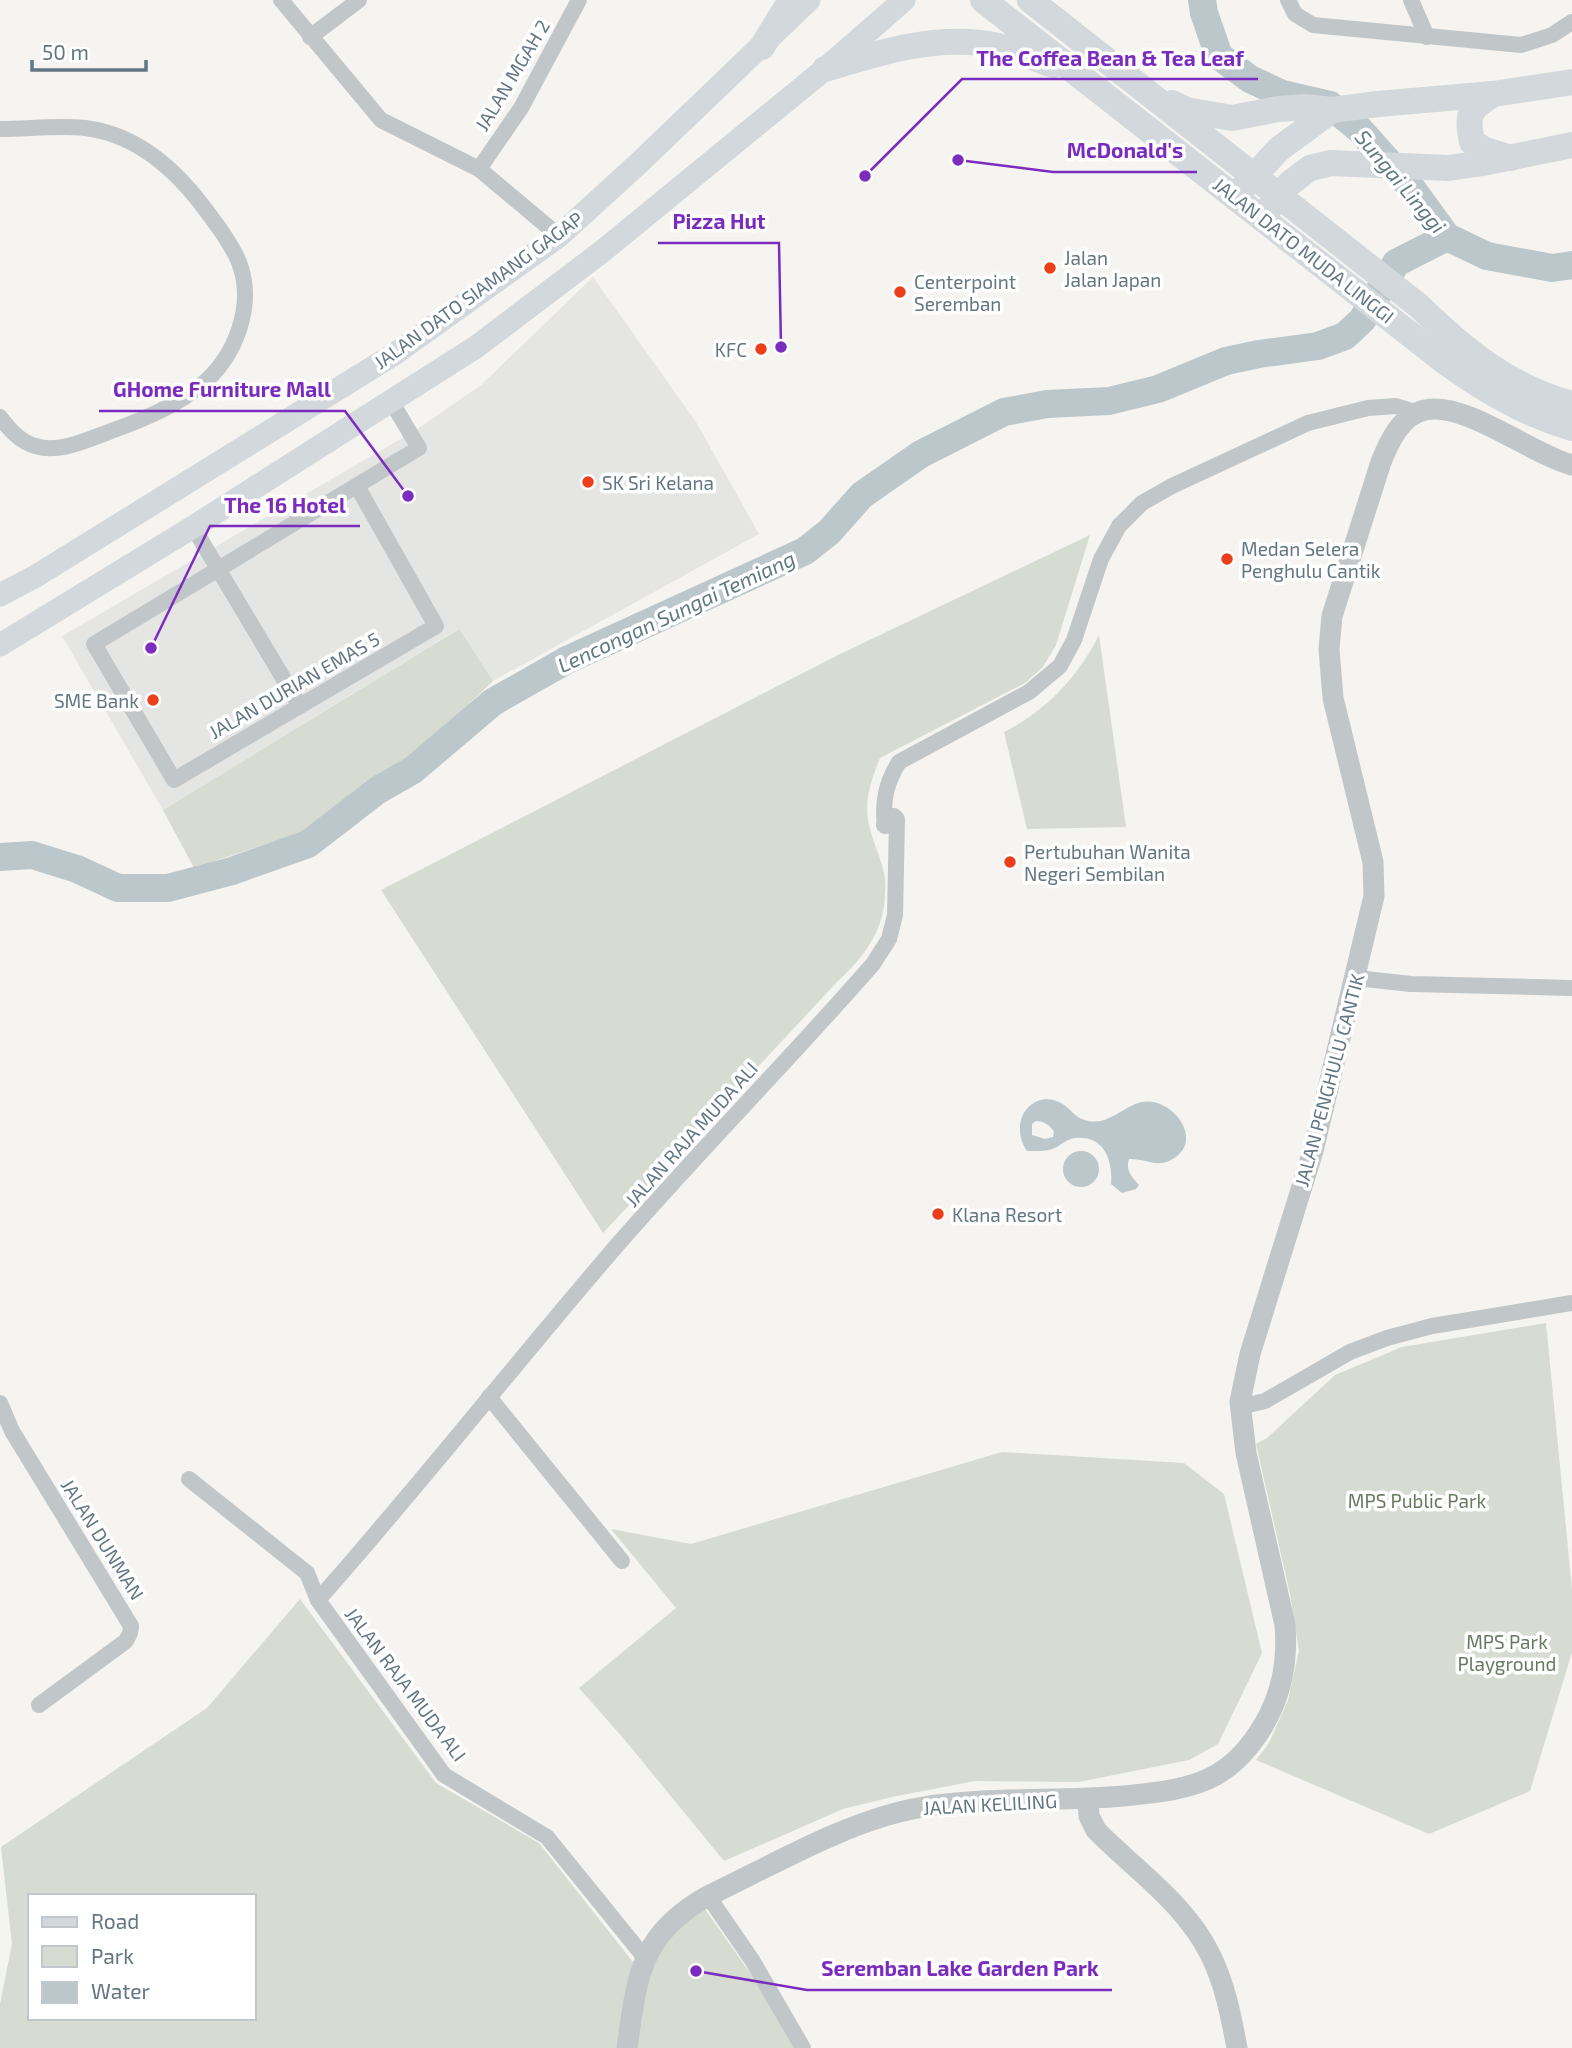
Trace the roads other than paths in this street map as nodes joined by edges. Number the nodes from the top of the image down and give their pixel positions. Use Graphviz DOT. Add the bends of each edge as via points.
graph roads {
  1 [pos="281,0"];
  2 [pos="359,0"];
  3 [pos="579,0"];
  4 [pos="791,0"];
  5 [pos="809,0"];
  6 [pos="887,0"];
  7 [pos="904,0"];
  8 [pos="983,0"];
  9 [pos="1030,0"];
  10 [pos="1288,0"];
  11 [pos="1412,0"];
  12 [pos="1572,22"];
  13 [pos="875,26"];
  14 [pos="310,37"];
  15 [pos="1427,37"];
  16 [pos="762,47"];
  17 [pos="825,69"];
  18 [pos="1074,73"];
  19 [pos="1572,82"];
  20 [pos="1146,90"];
  21 [pos="1493,94"];
  22 [pos="1332,110"];
  23 [pos="0,129"];
  24 [pos="1572,145"];
  25 [pos="1511,158"];
  26 [pos="479,169"];
  27 [pos="1253,175"];
  28 [pos="1278,195"];
  29 [pos="1236,196"];
  30 [pos="1262,217"];
  31 [pos="559,236"];
  32 [pos="391,401"];
  33 [pos="1572,404"];
  34 [pos="1418,413"];
  35 [pos="0,418"];
  36 [pos="1572,428"];
  37 [pos="1572,465"];
  38 [pos="356,486"];
  39 [pos="193,527"];
  40 [pos="218,569"];
  41 [pos="0,596"];
  42 [pos="0,645"];
  43 [pos="300,706"];
  44 [pos="1356,978"];
  45 [pos="1572,988"];
  46 [pos="1572,1303"];
  47 [pos="489,1396"];
  48 [pos="0,1403"];
  49 [pos="1240,1406"];
  50 [pos="190,1479"];
  51 [pos="622,1562"];
  52 [pos="318,1600"];
  53 [pos="39,1705"];
  54 [pos="1088,1799"];
  55 [pos="708,1896"];
  56 [pos="645,1958"];
  57 [pos="627,2048"];
  58 [pos="803,2048"];
  59 [pos="1237,2048"];
  1 -- 14 [label="street"];
  2 -- 14 [label="street"];
  3 -- 26 [label="street, JALAN MGAH 2" via="521,108"];
  4 -- 16 [label="main road"];
  5 -- 16 [label="main road, JALAN DATO SIAMANG GAGAP"];
  6 -- 13 [label="main road"];
  7 -- 13 [label="main road, JALAN DATO SIAMANG GAGAP"];
  8 -- 18 [label="main road, JALAN DATO MUDA LINGGI"];
  9 -- 20 [label="main road, JALAN DATO MUDA LINGGI"];
  10 -- 15 [label="street" via="1295,14 1313,25"];
  11 -- 15 [label="street"];
  12 -- 15 [label="street" via="1552,35 1521,45"];
  13 -- 17 [label="main road, JALAN DATO SIAMANG GAGAP"];
  14 -- 26 [label="street" via="381,120"];
  16 -- 31 [label="main road, JALAN DATO SIAMANG GAGAP"];
  17 -- 18 [label="main road" via="900,47 940,41 982,43"];
  17 -- 32 [label="main road, JALAN DATO SIAMANG GAGAP" via="604,250 476,346"];
  18 -- 29 [label="main road, JALAN DATO MUDA LINGGI"];
  19 -- 21 [label="main road"];
  20 -- 22 [label="main road" via="1186,110 1231,118 1278,109"];
  20 -- 27 [label="main road, JALAN DATO MUDA LINGGI"];
  21 -- 22 [label="main road"];
  21 -- 25 [label="main road" via="1469,115 1472,142"];
  22 -- 27 [label="main road" via="1279,149"];
  23 -- 35 [label="street" via="85,128 121,136 155,155 185,183 216,225 241,266 246,295 241,325 226,357 207,380 130,425 51,448 31,445"];
  24 -- 25 [label="main road"];
  25 -- 28 [label="main road" via="1448,168 1331,163 1310,168"];
  26 -- 31 [label="street"];
  27 -- 28 [label="main road, JALAN DATO MUDA LINGGI"];
  27 -- 29 [label="main road"];
  28 -- 30 [label="main road"];
  28 -- 33 [label="main road, JALAN DATO MUDA LINGGI" via="1419,306 1459,345 1522,385"];
  29 -- 30 [label="main road, JALAN DATO MUDA LINGGI"];
  30 -- 36 [label="main road, JALAN DATO MUDA LINGGI" via="1478,385 1511,405"];
  31 -- 41 [label="main road, JALAN DATO SIAMANG GAGAP" via="351,382"];
  32 -- 38 [label="street" via="419,448"];
  32 -- 39 [label="main road, JALAN DATO SIAMANG GAGAP"];
  34 -- 37 [label="street" via="1442,408 1468,416 1534,451"];
  34 -- 44 [label="street, JALAN PENGHULU CANTIK" via="1391,439 1381,462 1332,616 1333,698 1373,862 1374,896"];
  34 -- 47 [label="street, JALAN RAJA MUDA ALI" via="1396,406 1368,408 1308,423 1172,486 1142,503 1119,526 1101,559 1074,640 1060,666 1029,692 899,762 889,778 883,807 884,825 888,816 897,820 895,915 889,939 873,964 622,1240"];
  38 -- 40 [label="street"];
  38 -- 43 [label="street, JALAN DURIAN EMAS 5" via="436,626"];
  39 -- 40 [label="street"];
  39 -- 42 [label="main road, JALAN DATO SIAMANG GAGAP"];
  40 -- 43 [label="street"];
  40 -- 43 [label="street, JALAN DURIAN EMAS 5" via="94,644 174,780"];
  44 -- 45 [label="street"];
  44 -- 49 [label="street, JALAN PENGHULU CANTIK" via="1313,1151 1251,1354"];
  46 -- 49 [label="street" via="1387,1338 1350,1352 1265,1401"];
  47 -- 51 [label="street"];
  47 -- 52 [label="street, JALAN RAJA MUDA ALI" via="395,1514"];
  48 -- 53 [label="street, JALAN DUNMAN" via="12,1431 131,1626 126,1641"];
  49 -- 54 [label="street, JALAN PENGHULU CANTIK" via="1246,1453 1285,1625 1287,1653 1279,1693 1252,1744 1214,1776 1175,1789"];
  50 -- 52 [label="street, JALAN RAJA MUDA ALI" via="307,1573"];
  52 -- 56 [label="street, JALAN RAJA MUDA ALI" via="444,1775 547,1838"];
  54 -- 55 [label="street, JALAN KELILING" via="953,1804 883,1816"];
  54 -- 59 [label="street" via="1096,1830 1182,1912 1209,1952 1220,1977"];
  55 -- 56 [label="street, JALAN KELILING" via="672,1922"];
  55 -- 58 [label="street"];
  56 -- 57 [label="street, JALAN KELILING"];
}
